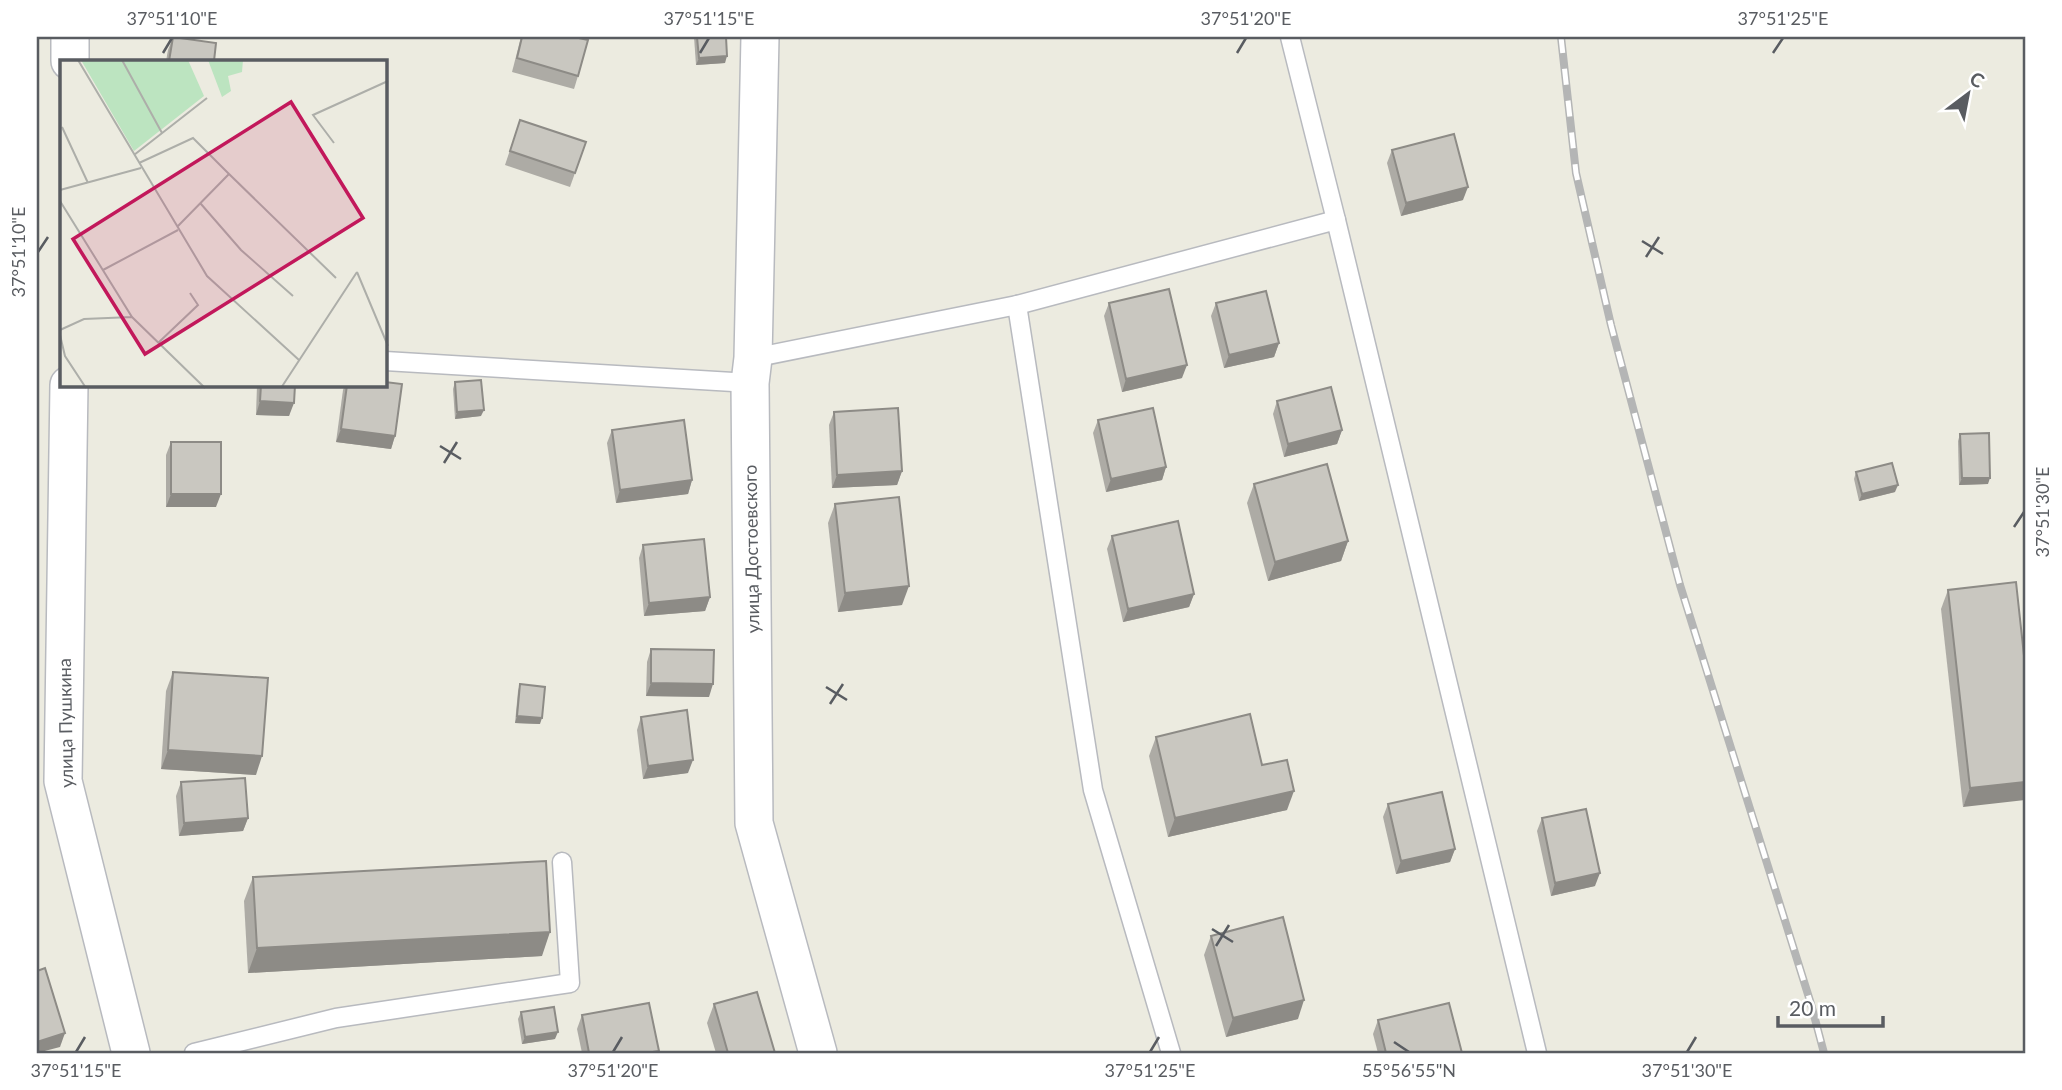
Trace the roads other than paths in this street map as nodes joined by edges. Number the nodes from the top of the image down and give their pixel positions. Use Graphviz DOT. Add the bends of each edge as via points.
graph roads {
  1 [pos="70,37"];
  2 [pos="760,37"];
  3 [pos="1290,37"];
  4 [pos="70,60"];
  5 [pos="1336,220"];
  6 [pos="1017,305"];
  7 [pos="387,361"];
  8 [pos="751,371"];
  9 [pos="69,387"];
  10 [pos="50,774"];
  11 [pos="562,862"];
  12 [pos="131,1053"];
  13 [pos="194,1053"];
  14 [pos="818,1053"];
  15 [pos="1171,1053"];
  16 [pos="1537,1053"];
  1 -- 4 [label="street"];
  2 -- 8 [label="street, улица Достоевского"];
  3 -- 5 [label="lane"];
  5 -- 6 [label="lane"];
  5 -- 16 [label="lane"];
  6 -- 8 [label="lane"];
  6 -- 15 [label="lane" via="1093,790"];
  7 -- 8 [label="lane"];
  8 -- 14 [label="street, улица Достоевского" via="754,823"];
  9 -- 10 [label="street, улица Пушкина"];
  10 -- 12 [label="street, улица Пушкина"];
  11 -- 13 [label="lane" via="570,983 336,1018"];
}
